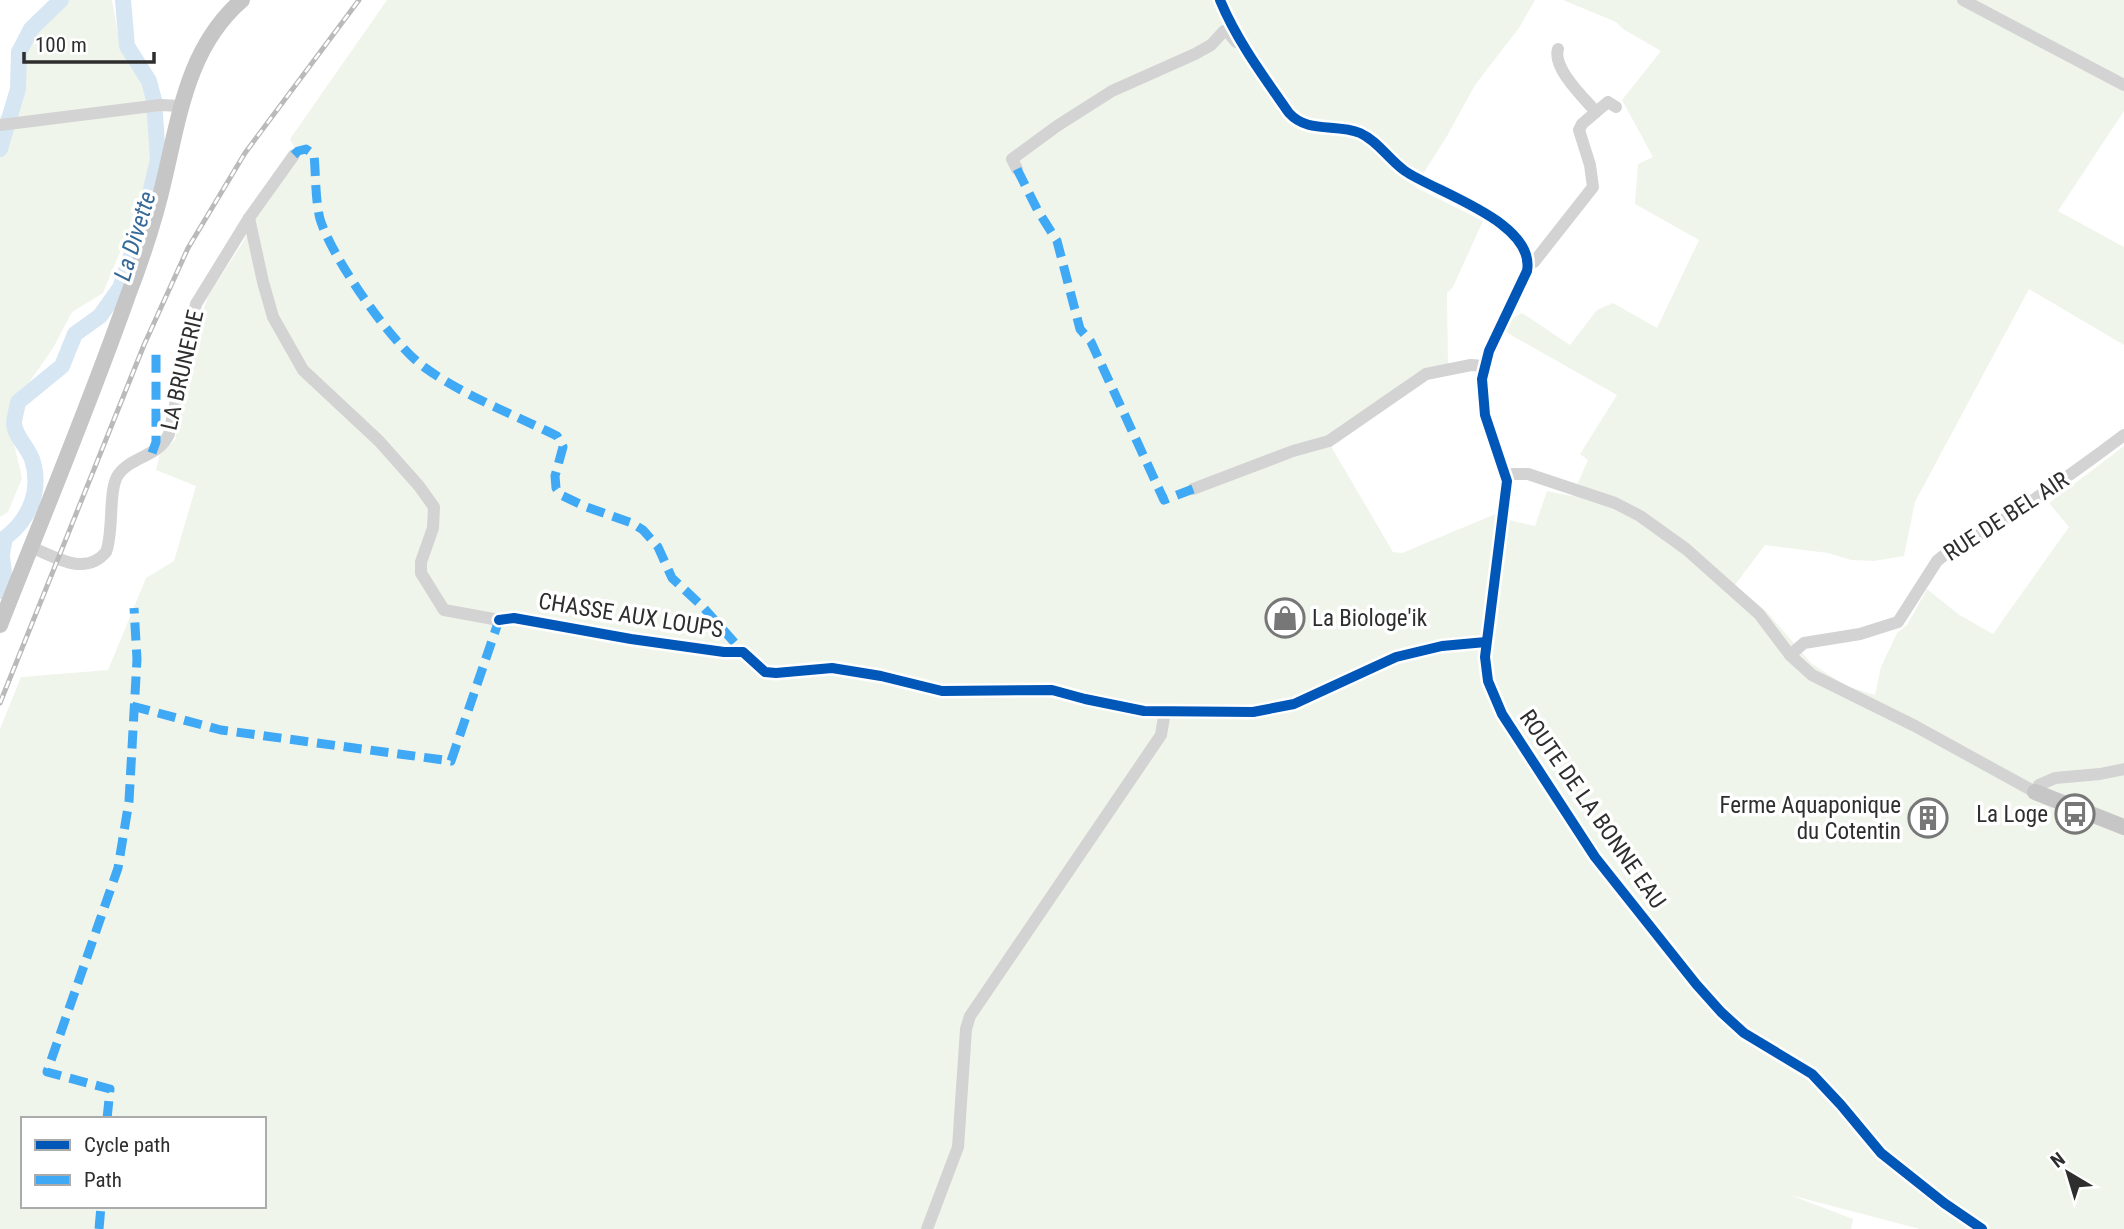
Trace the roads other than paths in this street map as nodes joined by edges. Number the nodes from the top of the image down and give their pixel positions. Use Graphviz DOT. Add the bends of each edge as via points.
graph roads {
  1 [pos="242,0"];
  2 [pos="1220,0"];
  3 [pos="1963,0"];
  4 [pos="1245,49"];
  5 [pos="1558,49"];
  6 [pos="2124,85"];
  7 [pos="181,106"];
  8 [pos="1616,107"];
  9 [pos="1596,112"];
  10 [pos="5,124"];
  11 [pos="294,155"];
  12 [pos="1017,169"];
  13 [pos="249,218"];
  14 [pos="1529,262"];
  15 [pos="1484,366"];
  16 [pos="2124,435"];
  17 [pos="1506,474"];
  18 [pos="1193,489"];
  19 [pos="31,547"];
  20 [pos="0,625"];
  21 [pos="1486,642"];
  22 [pos="1790,655"];
  23 [pos="1165,711"];
  24 [pos="2124,769"];
  25 [pos="2035,792"];
  26 [pos="2124,827"];
  27 [pos="927,1229"];
  28 [pos="1982,1229"];
  1 -- 7 [label="main road" via="208,39"];
  2 -- 4 [label="street"];
  3 -- 6 [label="street"];
  4 -- 12 [label="street" via="1224,31 1195,54 1112,91 1057,126 1012,159"];
  4 -- 14 [label="street" via="1297,121 1366,137 1402,169 1506,227"];
  5 -- 9 [label="street" via="1561,69"];
  7 -- 10 [label="street"];
  7 -- 19 [label="main road" via="165,179 128,298"];
  8 -- 9 [label="street" via="1608,102"];
  9 -- 14 [label="street" via="1579,130 1593,189 1534,262"];
  11 -- 13 [label="street"];
  13 -- 19 [label="street, LA BRUNERIE" via="195,304 167,439 116,478 106,552 91,564 77,565"];
  13 -- 23 [label="street, CHASSE AUX LOUPS" via="273,317 303,370 379,441 434,507 421,573 444,610 743,652 765,672 848,670 942,691 1052,690 1144,711"];
  14 -- 15 [label="street"];
  15 -- 17 [label="street" via="1485,415"];
  15 -- 18 [label="street" via="1426,374 1329,441"];
  16 -- 22 [label="street, RUE DE BEL AIR" via="1946,553 1898,622 1804,643"];
  17 -- 21 [label="street, ROUTE DE LA BONNE EAU"];
  17 -- 22 [label="street" via="1528,474 1601,498 1647,520 1759,614"];
  19 -- 20 [label="main road"];
  21 -- 23 [label="street, CHASSE AUX LOUPS" via="1396,657 1294,704 1253,712"];
  21 -- 28 [label="street, ROUTE DE LA BONNE EAU" via="1488,681 1502,714 1595,857 1696,984 1744,1033 1812,1074 1881,1153"];
  22 -- 25 [label="street" via="1826,683"];
  23 -- 27 [label="street" via="1161,735 970,1016 958,1147"];
  24 -- 25 [label="street" via="2054,778"];
  25 -- 26 [label="main road"];
}
